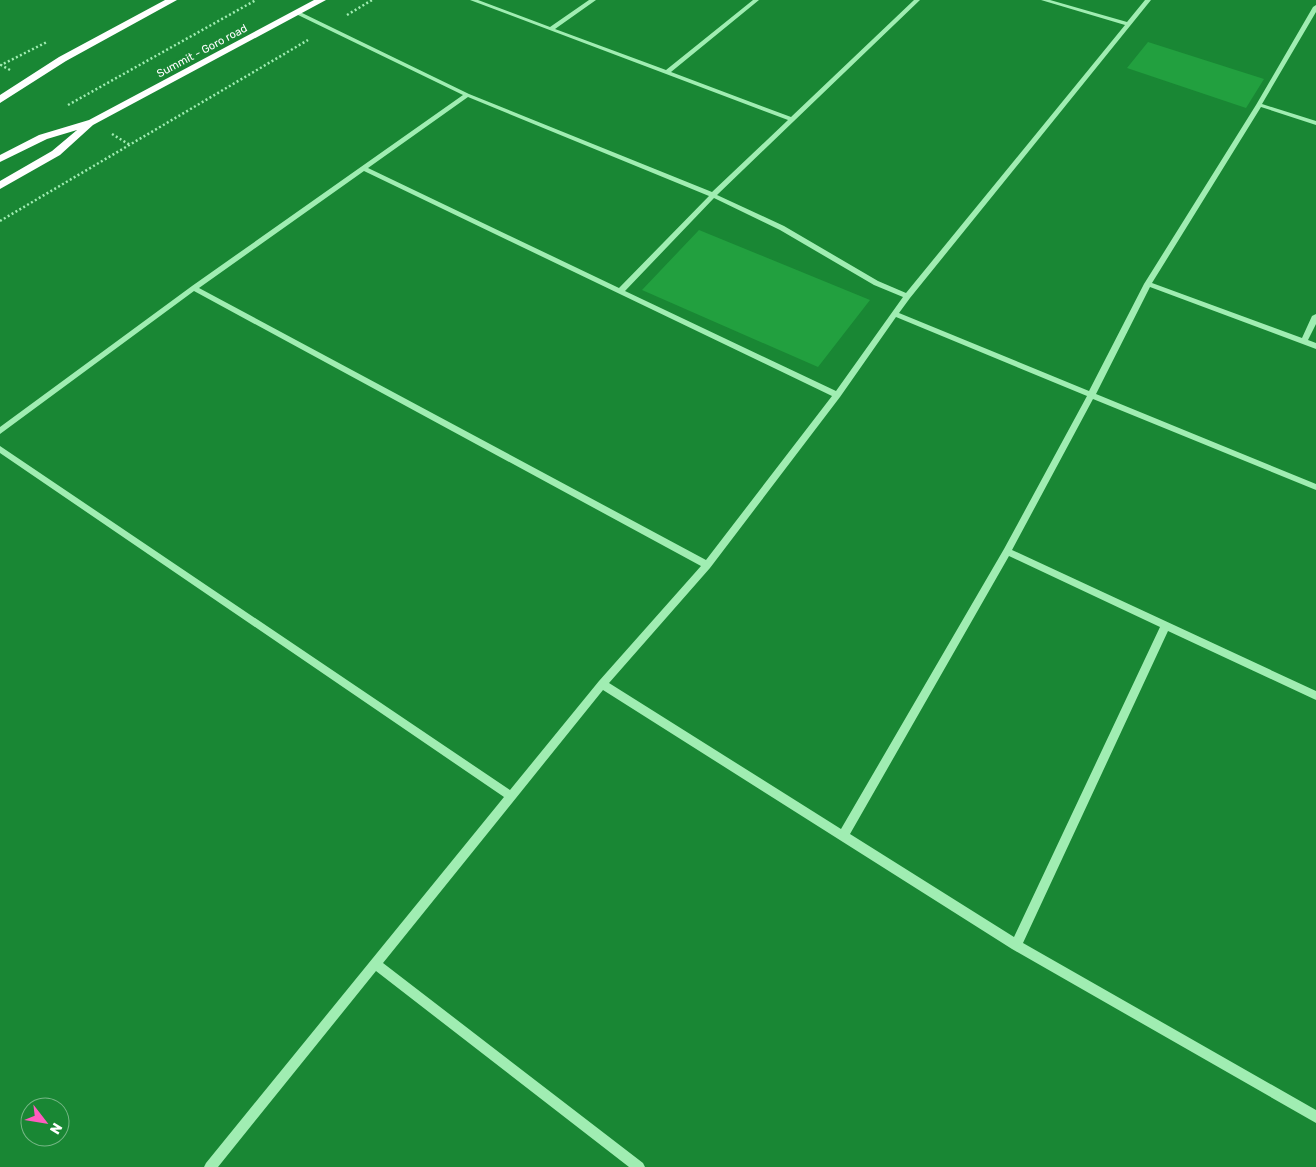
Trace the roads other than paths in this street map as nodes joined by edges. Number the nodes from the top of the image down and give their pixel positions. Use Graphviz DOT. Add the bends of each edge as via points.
graph roads {
  1 [pos="172,0"];
  2 [pos="321,0"];
  3 [pos="472,0"];
  4 [pos="593,0"];
  5 [pos="756,0"];
  6 [pos="917,0"];
  7 [pos="1044,0"];
  8 [pos="1148,0"];
  9 [pos="1315,9"];
  10 [pos="298,13"];
  11 [pos="1128,24"];
  12 [pos="551,29"];
  13 [pos="668,72"];
  14 [pos="28,80"];
  15 [pos="0,89"];
  16 [pos="467,95"];
  17 [pos="0,100"];
  18 [pos="1260,105"];
  19 [pos="791,119"];
  20 [pos="93,122"];
  21 [pos="1316,123"];
  22 [pos="0,158"];
  23 [pos="362,168"];
  24 [pos="0,186"];
  25 [pos="713,195"];
  26 [pos="1148,284"];
  27 [pos="194,288"];
  28 [pos="619,292"];
  29 [pos="907,296"];
  30 [pos="894,314"];
  31 [pos="1316,316"];
  32 [pos="1304,342"];
  33 [pos="1316,346"];
  34 [pos="1092,393"];
  35 [pos="837,395"];
  36 [pos="0,431"];
  37 [pos="0,449"];
  38 [pos="1316,487"];
  39 [pos="1007,550"];
  40 [pos="707,565"];
  41 [pos="1166,625"];
  42 [pos="602,684"];
  43 [pos="1316,696"];
  44 [pos="510,796"];
  45 [pos="843,836"];
  46 [pos="1016,945"];
  47 [pos="375,964"];
  48 [pos="1316,1117"];
  49 [pos="210,1167"];
  50 [pos="639,1167"];
  1 -- 14 [label="highway"];
  2 -- 10 [label="highway, Summit - Goro road"];
  3 -- 12 [label="street"];
  4 -- 12 [label="street"];
  5 -- 13 [label="street"];
  6 -- 19 [label="street"];
  7 -- 11 [label="street"];
  8 -- 11 [label="street"];
  9 -- 18 [label="street"];
  10 -- 16 [label="street"];
  10 -- 20 [label="highway, Summit - Goro road"];
  11 -- 29 [label="street"];
  12 -- 13 [label="street"];
  13 -- 19 [label="street"];
  14 -- 15 [label="highway"];
  14 -- 17 [label="highway"];
  16 -- 23 [label="street"];
  16 -- 25 [label="street"];
  18 -- 21 [label="street"];
  18 -- 26 [label="street"];
  19 -- 25 [label="street"];
  20 -- 22 [label="highway" via="43,137"];
  20 -- 24 [label="highway" via="56,153"];
  23 -- 27 [label="street"];
  23 -- 28 [label="street"];
  25 -- 28 [label="street"];
  25 -- 29 [label="street" via="782,228 876,283"];
  26 -- 32 [label="street"];
  26 -- 34 [label="street"];
  27 -- 36 [label="street"];
  27 -- 40 [label="street"];
  28 -- 35 [label="street"];
  29 -- 30 [label="street"];
  30 -- 34 [label="street"];
  30 -- 35 [label="street"];
  31 -- 32 [label="street"];
  32 -- 33 [label="street"];
  34 -- 38 [label="street"];
  34 -- 39 [label="street"];
  35 -- 40 [label="street"];
  37 -- 44 [label="street"];
  39 -- 41 [label="street"];
  39 -- 45 [label="street"];
  40 -- 42 [label="street"];
  41 -- 43 [label="street"];
  41 -- 46 [label="street"];
  42 -- 44 [label="street"];
  42 -- 45 [label="street"];
  44 -- 47 [label="street"];
  45 -- 46 [label="street"];
  46 -- 48 [label="street"];
  47 -- 49 [label="street"];
  47 -- 50 [label="street"];
}
